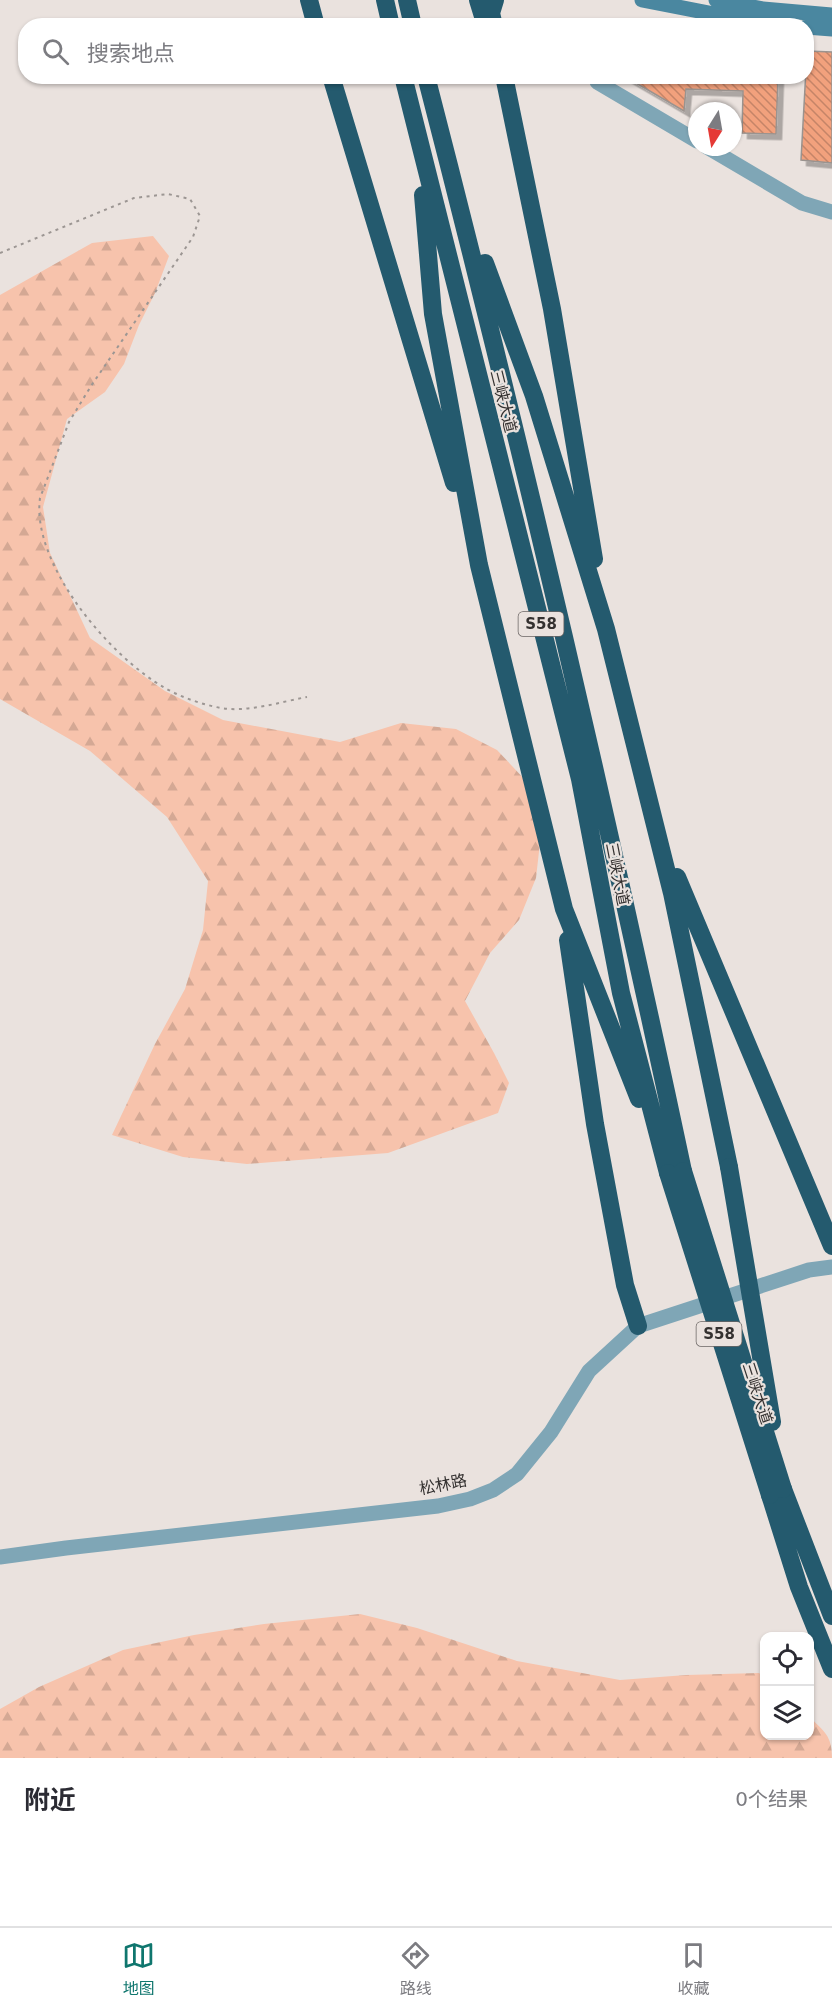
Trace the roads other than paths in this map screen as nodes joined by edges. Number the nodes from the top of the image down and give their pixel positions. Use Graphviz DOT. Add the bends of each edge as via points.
graph roads {
  1 [pos="385,0"];
  2 [pos="407,0"];
  3 [pos="642,0"];
  4 [pos="716,0"];
  5 [pos="832,15"];
  6 [pos="389,18"];
  7 [pos="411,18"];
  8 [pos="734,18"];
  9 [pos="814,28"];
  10 [pos="832,29"];
  11 [pos="334,84"];
  12 [pos="405,84"];
  13 [pos="428,84"];
  14 [pos="504,84"];
  15 [pos="600,84"];
  16 [pos="688,136"];
  17 [pos="418,142"];
  18 [pos="447,154"];
  19 [pos="722,156"];
  20 [pos="832,212"];
  21 [pos="479,565"];
  22 [pos="606,629"];
  23 [pos="652,812"];
  24 [pos="564,909"];
  25 [pos="675,1172"];
  26 [pos="832,1246"];
  27 [pos="832,1267"];
  28 [pos="638,1326"];
  29 [pos="776,1492"];
  30 [pos="0,1557"];
  31 [pos="832,1616"];
  32 [pos="832,1669"];
  1 -- 6 [label="highway"];
  2 -- 7 [label="highway"];
  3 -- 8 [label="main road"];
  4 -- 5 [label="main road"];
  9 -- 10 [label="main road"];
  11 -- 21 [label="highway"];
  12 -- 17 [label="highway, 三峡大道 / S58"];
  13 -- 18 [label="highway, 三峡大道 / S58"];
  14 -- 22 [label="highway" via="552,309"];
  15 -- 16 [label="street"];
  17 -- 21 [label="highway" via="433,314"];
  17 -- 25 [label="highway, 三峡大道 / S58" via="580,779 621,993"];
  18 -- 22 [label="highway" via="534,396"];
  18 -- 25 [label="highway, 三峡大道 / S58" via="627,906"];
  19 -- 20 [label="street" via="802,203"];
  21 -- 24 [label="highway"];
  22 -- 23 [label="highway"];
  23 -- 26 [label="highway"];
  23 -- 29 [label="highway, bridge" via="729,1167"];
  24 -- 25 [label="highway"];
  24 -- 28 [label="highway" via="595,1124 625,1285"];
  25 -- 29 [label="highway, 三峡大道 / S58, bridge"];
  27 -- 28 [label="street, 松林路" via="809,1270"];
  28 -- 30 [label="street, 松林路" via="589,1371 551,1432 517,1474 494,1490 470,1499 438,1506"];
  29 -- 31 [label="highway, 三峡大道 / S58"];
  29 -- 32 [label="highway, 三峡大道 / S58" via="799,1587"];
}
